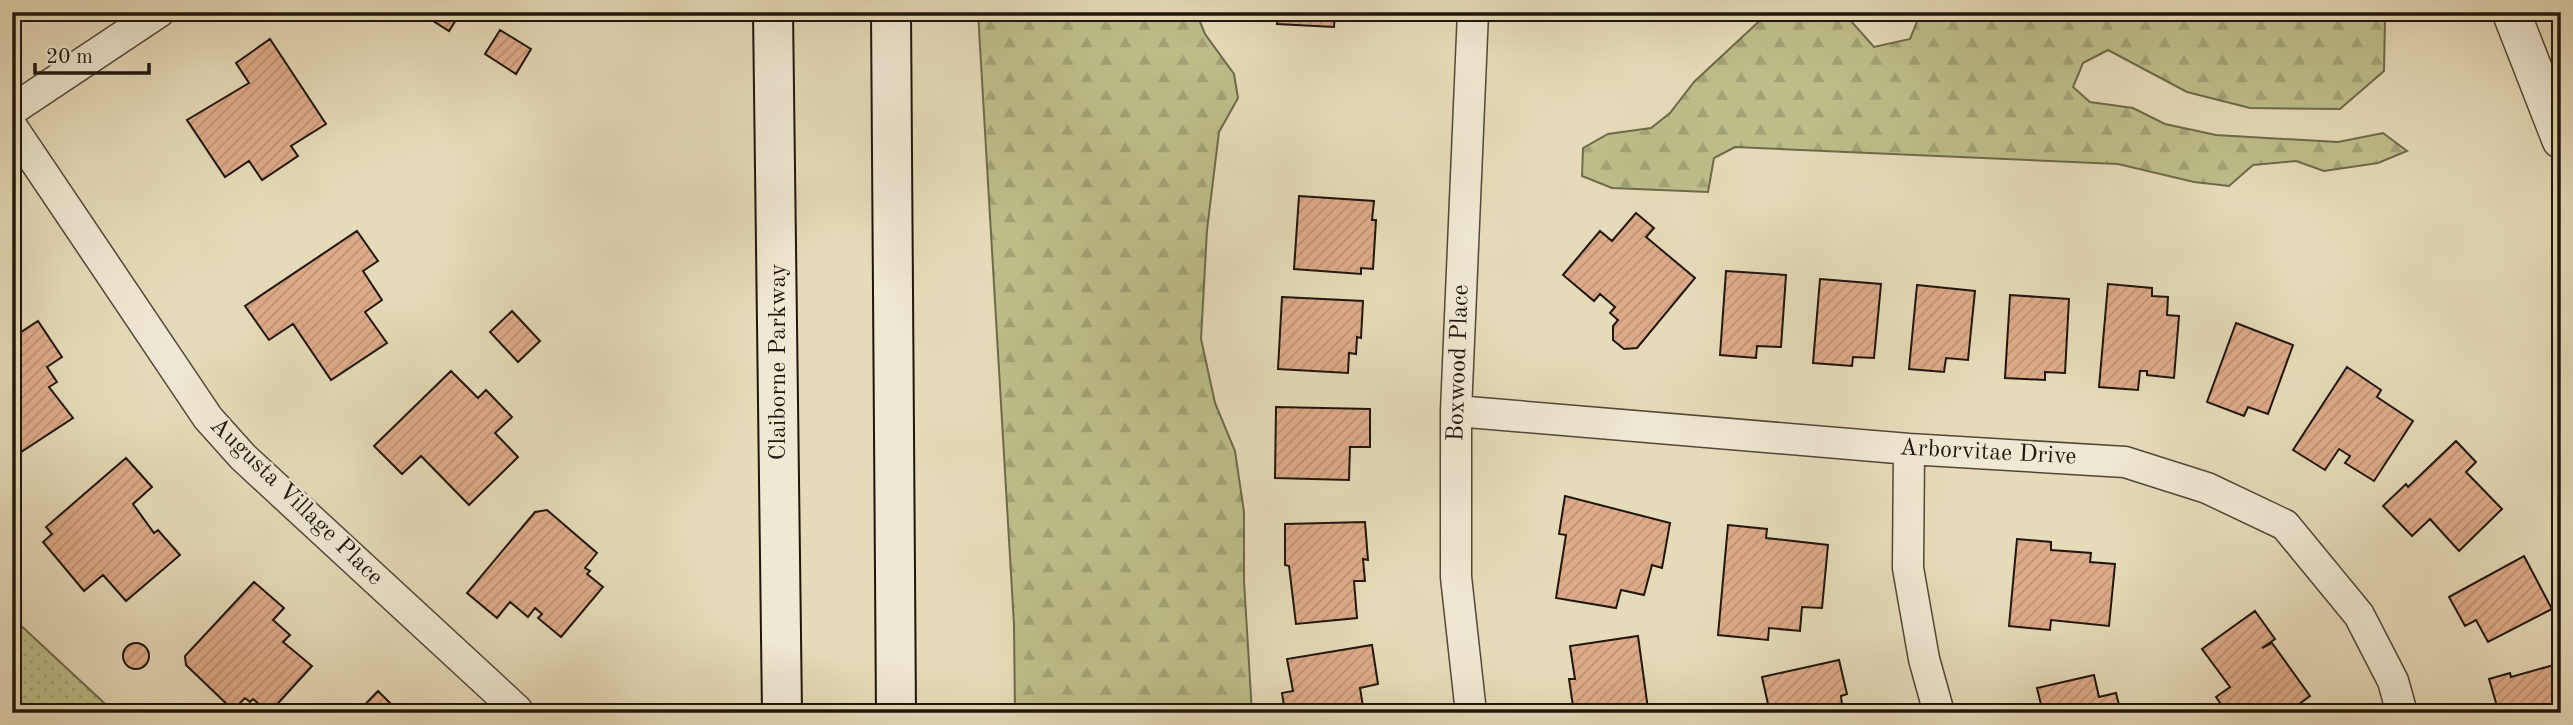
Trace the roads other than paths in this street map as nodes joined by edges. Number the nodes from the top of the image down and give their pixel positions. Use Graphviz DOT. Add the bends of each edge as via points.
graph roads {
  1 [pos="159,12"];
  2 [pos="773,12"];
  3 [pos="891,12"];
  4 [pos="1473,12"];
  5 [pos="2511,12"];
  6 [pos="12,110"];
  7 [pos="12,127"];
  8 [pos="2561,140"];
  9 [pos="1456,411"];
  10 [pos="1909,449"];
  11 [pos="517,710"];
  12 [pos="782,713"];
  13 [pos="896,713"];
  14 [pos="1471,713"];
  15 [pos="1938,713"];
  16 [pos="2402,713"];
  1 -- 6 [label="street"];
  2 -- 12 [label="main road, Claiborne Parkway"];
  3 -- 13 [label="main road"];
  4 -- 9 [label="street, Boxwood Place"];
  5 -- 8 [label="street"];
  7 -- 11 [label="street, Augusta Village Place" via="208,418 243,457"];
  9 -- 10 [label="street, Arborvitae Drive"];
  9 -- 14 [label="street, Boxwood Place" via="1456,577"];
  10 -- 15 [label="street" via="1908,568"];
  10 -- 16 [label="street, Arborvitae Drive" via="2125,462 2207,488 2285,525 2358,615 2393,681"];
}
